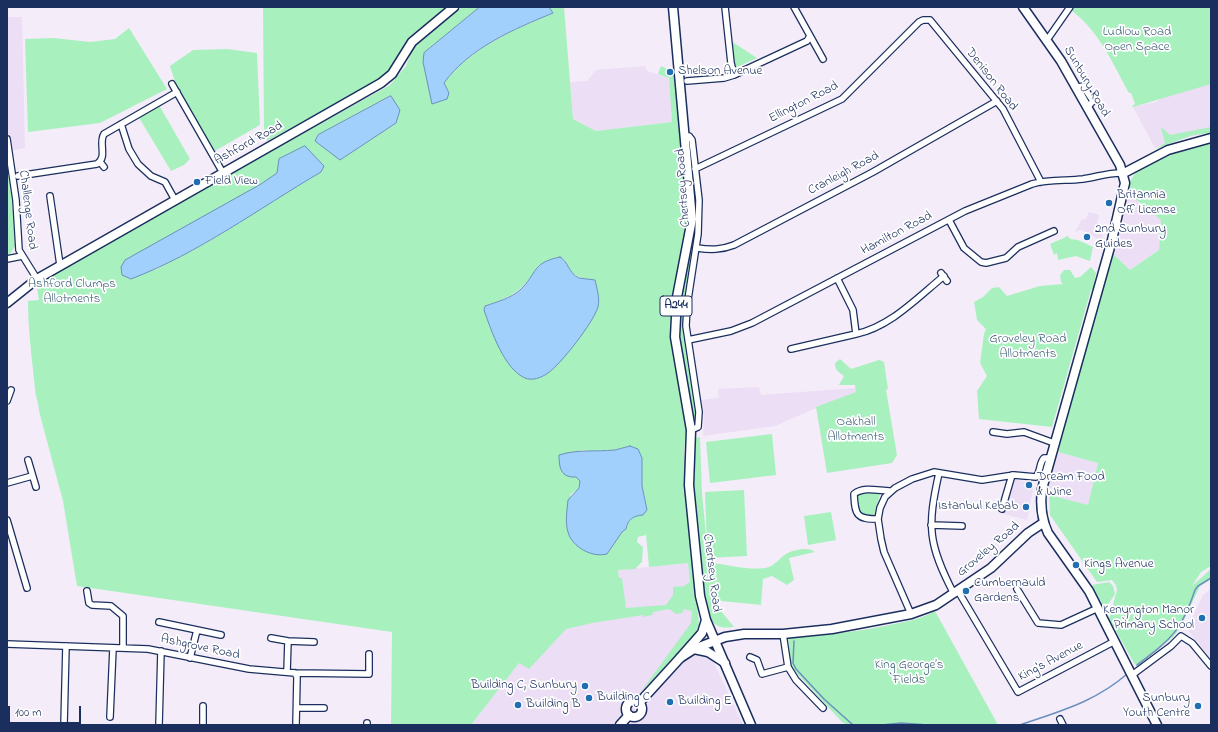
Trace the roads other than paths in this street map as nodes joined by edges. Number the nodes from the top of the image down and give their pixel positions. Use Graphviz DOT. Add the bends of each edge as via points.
graph roads {
  1 [pos="454,7"];
  2 [pos="673,7"];
  3 [pos="725,7"];
  4 [pos="794,7"];
  5 [pos="1023,7"];
  6 [pos="1070,7"];
  7 [pos="926,19"];
  8 [pos="810,36"];
  9 [pos="1047,40"];
  10 [pos="823,59"];
  11 [pos="734,75"];
  12 [pos="687,81"];
  13 [pos="172,84"];
  14 [pos="177,92"];
  15 [pos="997,102"];
  16 [pos="122,124"];
  17 [pos="684,136"];
  18 [pos="1211,138"];
  19 [pos="7,139"];
  20 [pos="100,162"];
  21 [pos="104,167"];
  22 [pos="695,169"];
  23 [pos="223,173"];
  24 [pos="1124,173"];
  25 [pos="18,176"];
  26 [pos="1041,182"];
  27 [pos="50,196"];
  28 [pos="175,200"];
  29 [pos="949,220"];
  30 [pos="1054,231"];
  31 [pos="697,248"];
  32 [pos="22,256"];
  33 [pos="7,259"];
  34 [pos="60,265"];
  35 [pos="944,277"];
  36 [pos="837,278"];
  37 [pos="36,279"];
  38 [pos="7,303"];
  39 [pos="856,334"];
  40 [pos="688,340"];
  41 [pos="791,348"];
  42 [pos="11,390"];
  43 [pos="7,402"];
  44 [pos="691,430"];
  45 [pos="993,432"];
  46 [pos="1054,443"];
  47 [pos="1050,458"];
  48 [pos="28,460"];
  49 [pos="939,472"];
  50 [pos="1012,475"];
  51 [pos="32,476"];
  52 [pos="7,483"];
  53 [pos="36,487"];
  54 [pos="893,490"];
  55 [pos="1002,509"];
  56 [pos="878,519"];
  57 [pos="7,520"];
  58 [pos="1043,523"];
  59 [pos="931,525"];
  60 [pos="962,526"];
  61 [pos="27,588"];
  62 [pos="1017,589"];
  63 [pos="86,591"];
  64 [pos="956,592"];
  65 [pos="1098,608"];
  66 [pos="911,614"];
  67 [pos="706,620"];
  68 [pos="159,622"];
  69 [pos="197,630"];
  70 [pos="783,634"];
  71 [pos="221,635"];
  72 [pos="271,638"];
  73 [pos="715,640"];
  74 [pos="288,641"];
  75 [pos="1115,641"];
  76 [pos="314,642"];
  77 [pos="7,644"];
  78 [pos="66,646"];
  79 [pos="113,648"];
  80 [pos="123,648"];
  81 [pos="694,649"];
  82 [pos="161,651"];
  83 [pos="369,654"];
  84 [pos="750,657"];
  85 [pos="190,658"];
  86 [pos="680,658"];
  87 [pos="725,663"];
  88 [pos="1211,666"];
  89 [pos="788,668"];
  90 [pos="287,672"];
  91 [pos="295,673"];
  92 [pos="1132,675"];
  93 [pos="203,706"];
  94 [pos="297,708"];
  95 [pos="324,708"];
  96 [pos="823,708"];
  97 [pos="110,717"];
  98 [pos="1060,719"];
  99 [pos="1154,724"];
  100 [pos="64,725"];
  101 [pos="158,725"];
  102 [pos="203,725"];
  103 [pos="296,725"];
  104 [pos="620,725"];
  105 [pos="751,725"];
  106 [pos="1063,725"];
  1 -- 23 [label="street, Ashford Road" via="412,42 392,74 381,84"];
  2 -- 17 [label="street, Chertsey Road / A244"];
  3 -- 11 [label="street"];
  4 -- 8 [label="street"];
  5 -- 9 [label="street, Sunbury Road"];
  6 -- 9 [label="street"];
  7 -- 15 [label="street, Denison Road" via="930,20"];
  7 -- 22 [label="street, Ellington Road" via="919,22 842,99"];
  8 -- 10 [label="street"];
  8 -- 11 [label="street" via="807,41"];
  9 -- 24 [label="street, Sunbury Road"];
  11 -- 12 [label="street"];
  13 -- 14 [label="street"];
  14 -- 16 [label="street"];
  14 -- 23 [label="street"];
  15 -- 26 [label="street, Denison Road"];
  15 -- 31 [label="street, Cranleigh Road" via="873,172 734,245 722,249"];
  16 -- 20 [label="street" via="102,136 103,156"];
  16 -- 28 [label="street" via="129,149 138,164 151,176 165,182"];
  17 -- 22 [label="street, Chertsey Road" via="691,137"];
  17 -- 44 [label="street, Chertsey Road / A244" via="692,219 677,297 675,336"];
  18 -- 24 [label="street" via="1168,150"];
  19 -- 32 [label="street, Challenge Road" via="16,200 17,241"];
  20 -- 21 [label="street"];
  20 -- 25 [label="street"];
  22 -- 31 [label="street, Chertsey Road" via="699,200"];
  23 -- 28 [label="street, Ashford Road"];
  24 -- 26 [label="street, Hamilton Road"];
  24 -- 46 [label="street" via="1124,188 1112,240"];
  26 -- 29 [label="street, Hamilton Road" via="977,206"];
  27 -- 34 [label="street"];
  28 -- 34 [label="street, Ashford Road"];
  29 -- 30 [label="street" via="964,248 986,263 1006,258 1018,247 1047,237"];
  29 -- 36 [label="street, Hamilton Road"];
  31 -- 40 [label="street, Chertsey Road" via="686,306"];
  32 -- 33 [label="street"];
  32 -- 37 [label="street, Challenge Road"];
  34 -- 37 [label="street, Ashford Road"];
  35 -- 39 [label="street" via="889,321 871,331"];
  36 -- 39 [label="street" via="853,310"];
  36 -- 40 [label="street, Hamilton Road" via="752,323 731,331"];
  37 -- 38 [label="street, Ashford Road"];
  39 -- 41 [label="street"];
  40 -- 44 [label="street, Chertsey Road" via="699,412 698,427"];
  42 -- 43 [label="street"];
  44 -- 67 [label="street, Chertsey Road / A244" via="689,485 700,596"];
  45 -- 46 [label="street" via="1024,432"];
  46 -- 47 [label="street"];
  47 -- 50 [label="street" via="1044,458 1036,477"];
  47 -- 58 [label="street" via="1042,489"];
  48 -- 51 [label="street"];
  49 -- 50 [label="street" via="982,480"];
  49 -- 54 [label="street" via="925,474"];
  49 -- 59 [label="street"];
  50 -- 55 [label="street"];
  51 -- 52 [label="street"];
  51 -- 53 [label="street"];
  54 -- 56 [label="street" via="885,497"];
  54 -- 56 [label="street" via="872,489 854,494 858,515 861,518"];
  56 -- 66 [label="street" via="884,552"];
  57 -- 61 [label="street"];
  58 -- 64 [label="street, Groveley Road" via="1028,533 991,568"];
  58 -- 65 [label="street"];
  59 -- 60 [label="street"];
  59 -- 64 [label="street" via="940,568"];
  62 -- 65 [label="street" via="1038,623 1060,625"];
  63 -- 80 [label="street" via="89,603 112,606 123,616"];
  64 -- 66 [label="street, Groveley Road" via="936,605"];
  64 -- 75 [label="street, King's Avenue" via="1018,692"];
  65 -- 75 [label="street"];
  66 -- 70 [label="street, Groveley Road" via="832,629"];
  67 -- 73 [label="street, Chertsey Road / A244"];
  67 -- 86 [label="street" via="702,633"];
  68 -- 69 [label="street"];
  69 -- 71 [label="street"];
  69 -- 85 [label="street"];
  70 -- 73 [label="street, Groveley Road" via="737,635"];
  70 -- 89 [label="street"];
  72 -- 74 [label="street"];
  73 -- 81 [label="street"];
  73 -- 87 [label="street, A244"];
  74 -- 76 [label="street"];
  74 -- 90 [label="street"];
  75 -- 92 [label="street"];
  77 -- 78 [label="street, Ashgrove Road"];
  78 -- 79 [label="street, Ashgrove Road"];
  78 -- 100 [label="street"];
  79 -- 80 [label="street, Ashgrove Road"];
  79 -- 97 [label="street"];
  80 -- 82 [label="street, Ashgrove Road"];
  81 -- 86 [label="street"];
  81 -- 87 [label="street" via="708,652"];
  82 -- 85 [label="street, Ashgrove Road"];
  82 -- 101 [label="street"];
  83 -- 91 [label="street, Ashgrove Road" via="369,674"];
  84 -- 89 [label="street" via="757,660 762,674"];
  85 -- 90 [label="street, Ashgrove Road" via="249,669"];
  86 -- 104 [label="street" via="639,703 642,709 640,714 634,717 629,715"];
  87 -- 105 [label="street, A244"];
  88 -- 92 [label="street" via="1192,644 1181,636"];
  89 -- 96 [label="street"];
  90 -- 91 [label="street, Ashgrove Road"];
  91 -- 94 [label="street"];
  92 -- 99 [label="street"];
  93 -- 102 [label="street"];
  94 -- 95 [label="street"];
  94 -- 103 [label="street"];
  98 -- 106 [label="street"];
}
